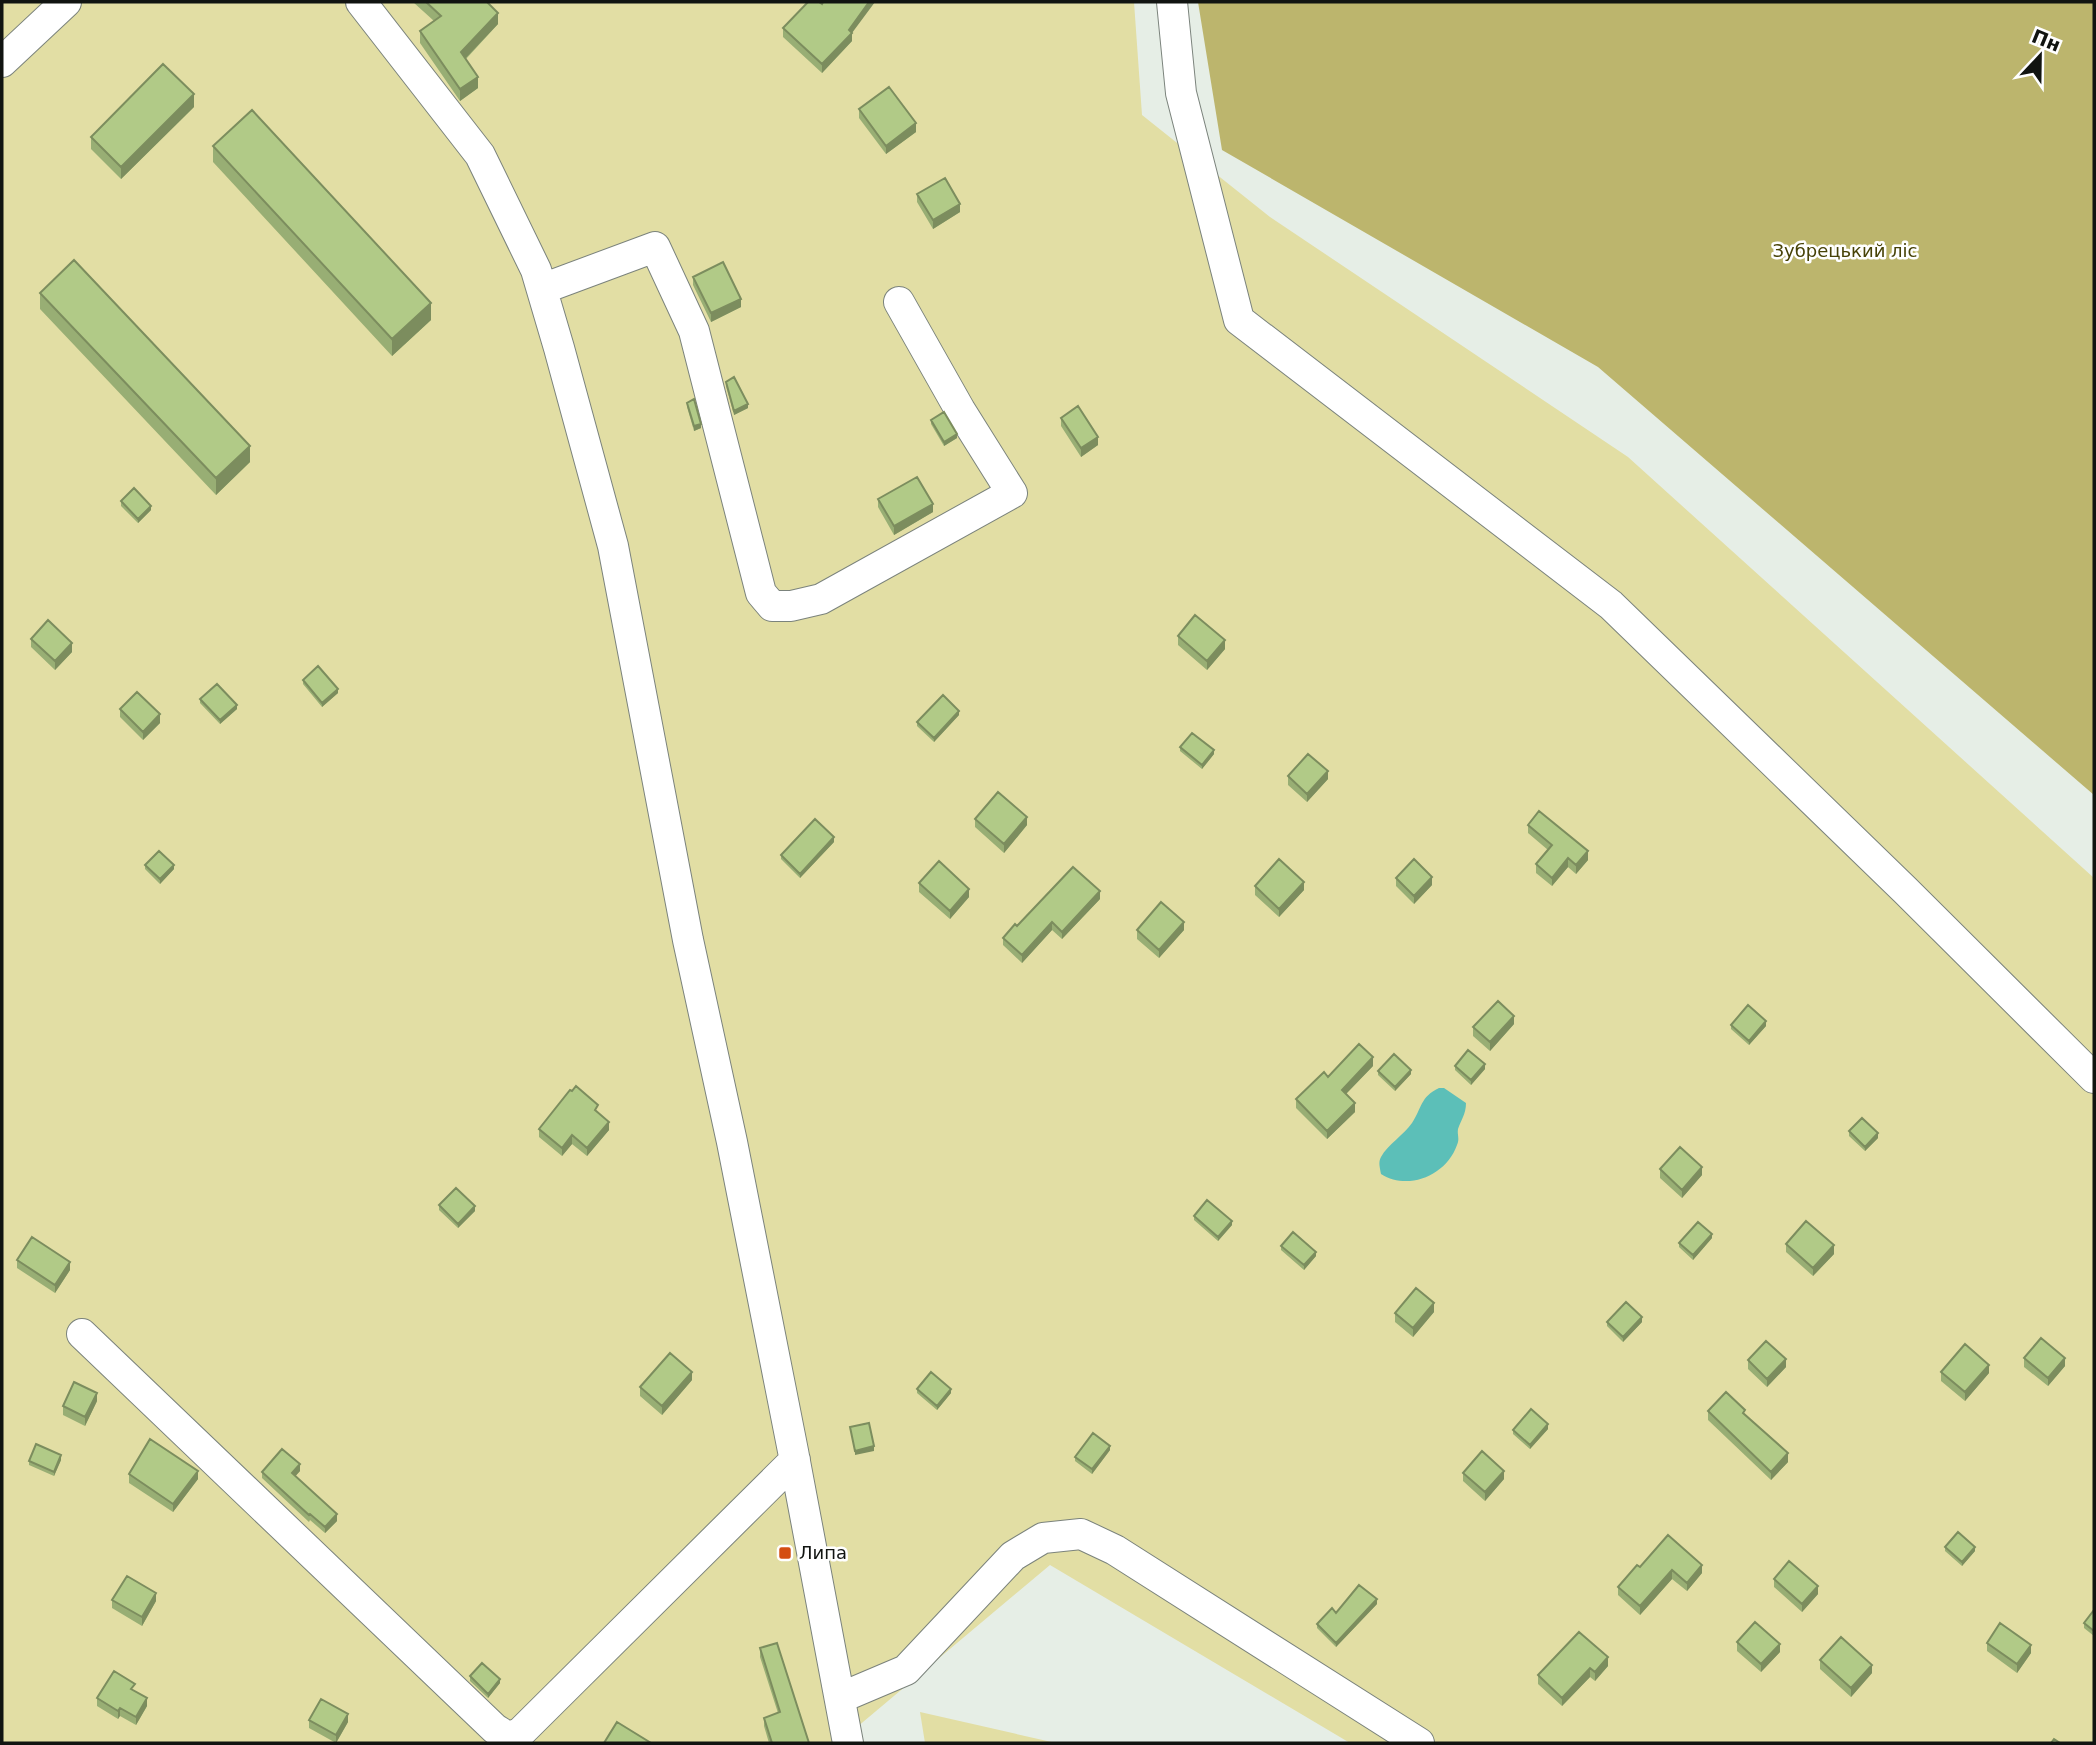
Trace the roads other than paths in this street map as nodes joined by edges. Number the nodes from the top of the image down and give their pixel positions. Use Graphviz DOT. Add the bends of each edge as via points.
graph roads {
  1 [pos="66,2"];
  2 [pos="360,2"];
  3 [pos="1171,2"];
  4 [pos="2,62"];
  5 [pos="542,289"];
  6 [pos="899,302"];
  7 [pos="2094,1078"];
  8 [pos="82,1334"];
  9 [pos="795,1460"];
  10 [pos="840,1698"];
  11 [pos="490,1736"];
  12 [pos="848,1743"];
  13 [pos="1419,1743"];
  1 -- 4 [label="street"];
  2 -- 5 [label="street" via="480,155"];
  3 -- 7 [label="street" via="1181,93 1239,320 1611,604"];
  5 -- 6 [label="street" via="655,247 694,331 761,593 772,606 821,599 1012,493"];
  5 -- 9 [label="street" via="613,546"];
  8 -- 11 [label="street"];
  9 -- 10 [label="street"];
  9 -- 11 [label="street" via="520,1733"];
  10 -- 12 [label="street"];
  10 -- 13 [label="street" via="906,1670 1013,1556 1043,1538 1081,1534 1115,1550"];
}
